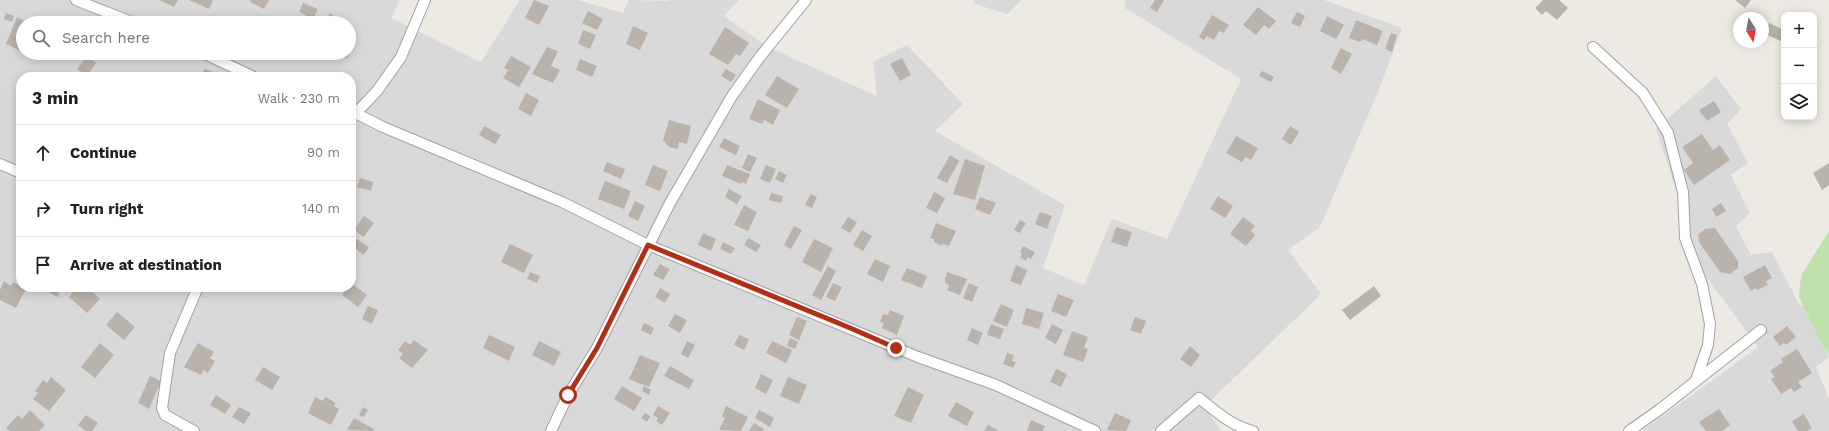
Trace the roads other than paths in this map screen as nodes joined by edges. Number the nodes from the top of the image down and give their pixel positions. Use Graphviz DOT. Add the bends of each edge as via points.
graph roads {
  1 [pos="76,0"];
  2 [pos="425,0"];
  3 [pos="806,0"];
  4 [pos="116,16"];
  5 [pos="1593,47"];
  6 [pos="218,60"];
  7 [pos="243,72"];
  8 [pos="356,110"];
  9 [pos="356,113"];
  10 [pos="0,164"];
  11 [pos="16,171"];
  12 [pos="648,245"];
  13 [pos="196,292"];
  14 [pos="1761,330"];
  15 [pos="1696,380"];
  16 [pos="194,431"];
  17 [pos="551,431"];
  18 [pos="1096,431"];
  19 [pos="1161,431"];
  20 [pos="1253,431"];
  21 [pos="1629,431"];
  1 -- 4 [label="street"];
  2 -- 8 [label="street" via="400,57 377,91"];
  3 -- 12 [label="street" via="732,96"];
  5 -- 15 [label="street" via="1643,93 1668,133 1683,192 1685,238 1702,284 1710,324 1708,345"];
  6 -- 7 [label="street"];
  9 -- 12 [label="street" via="383,127 562,202"];
  10 -- 11 [label="street"];
  12 -- 17 [label="street" via="597,348 568,395"];
  12 -- 18 [label="street" via="918,357 996,384"];
  13 -- 16 [label="street" via="170,353 162,408 165,415"];
  14 -- 15 [label="street"];
  15 -- 21 [label="street" via="1660,410"];
  19 -- 20 [label="street" via="1199,398 1220,416"];
}
